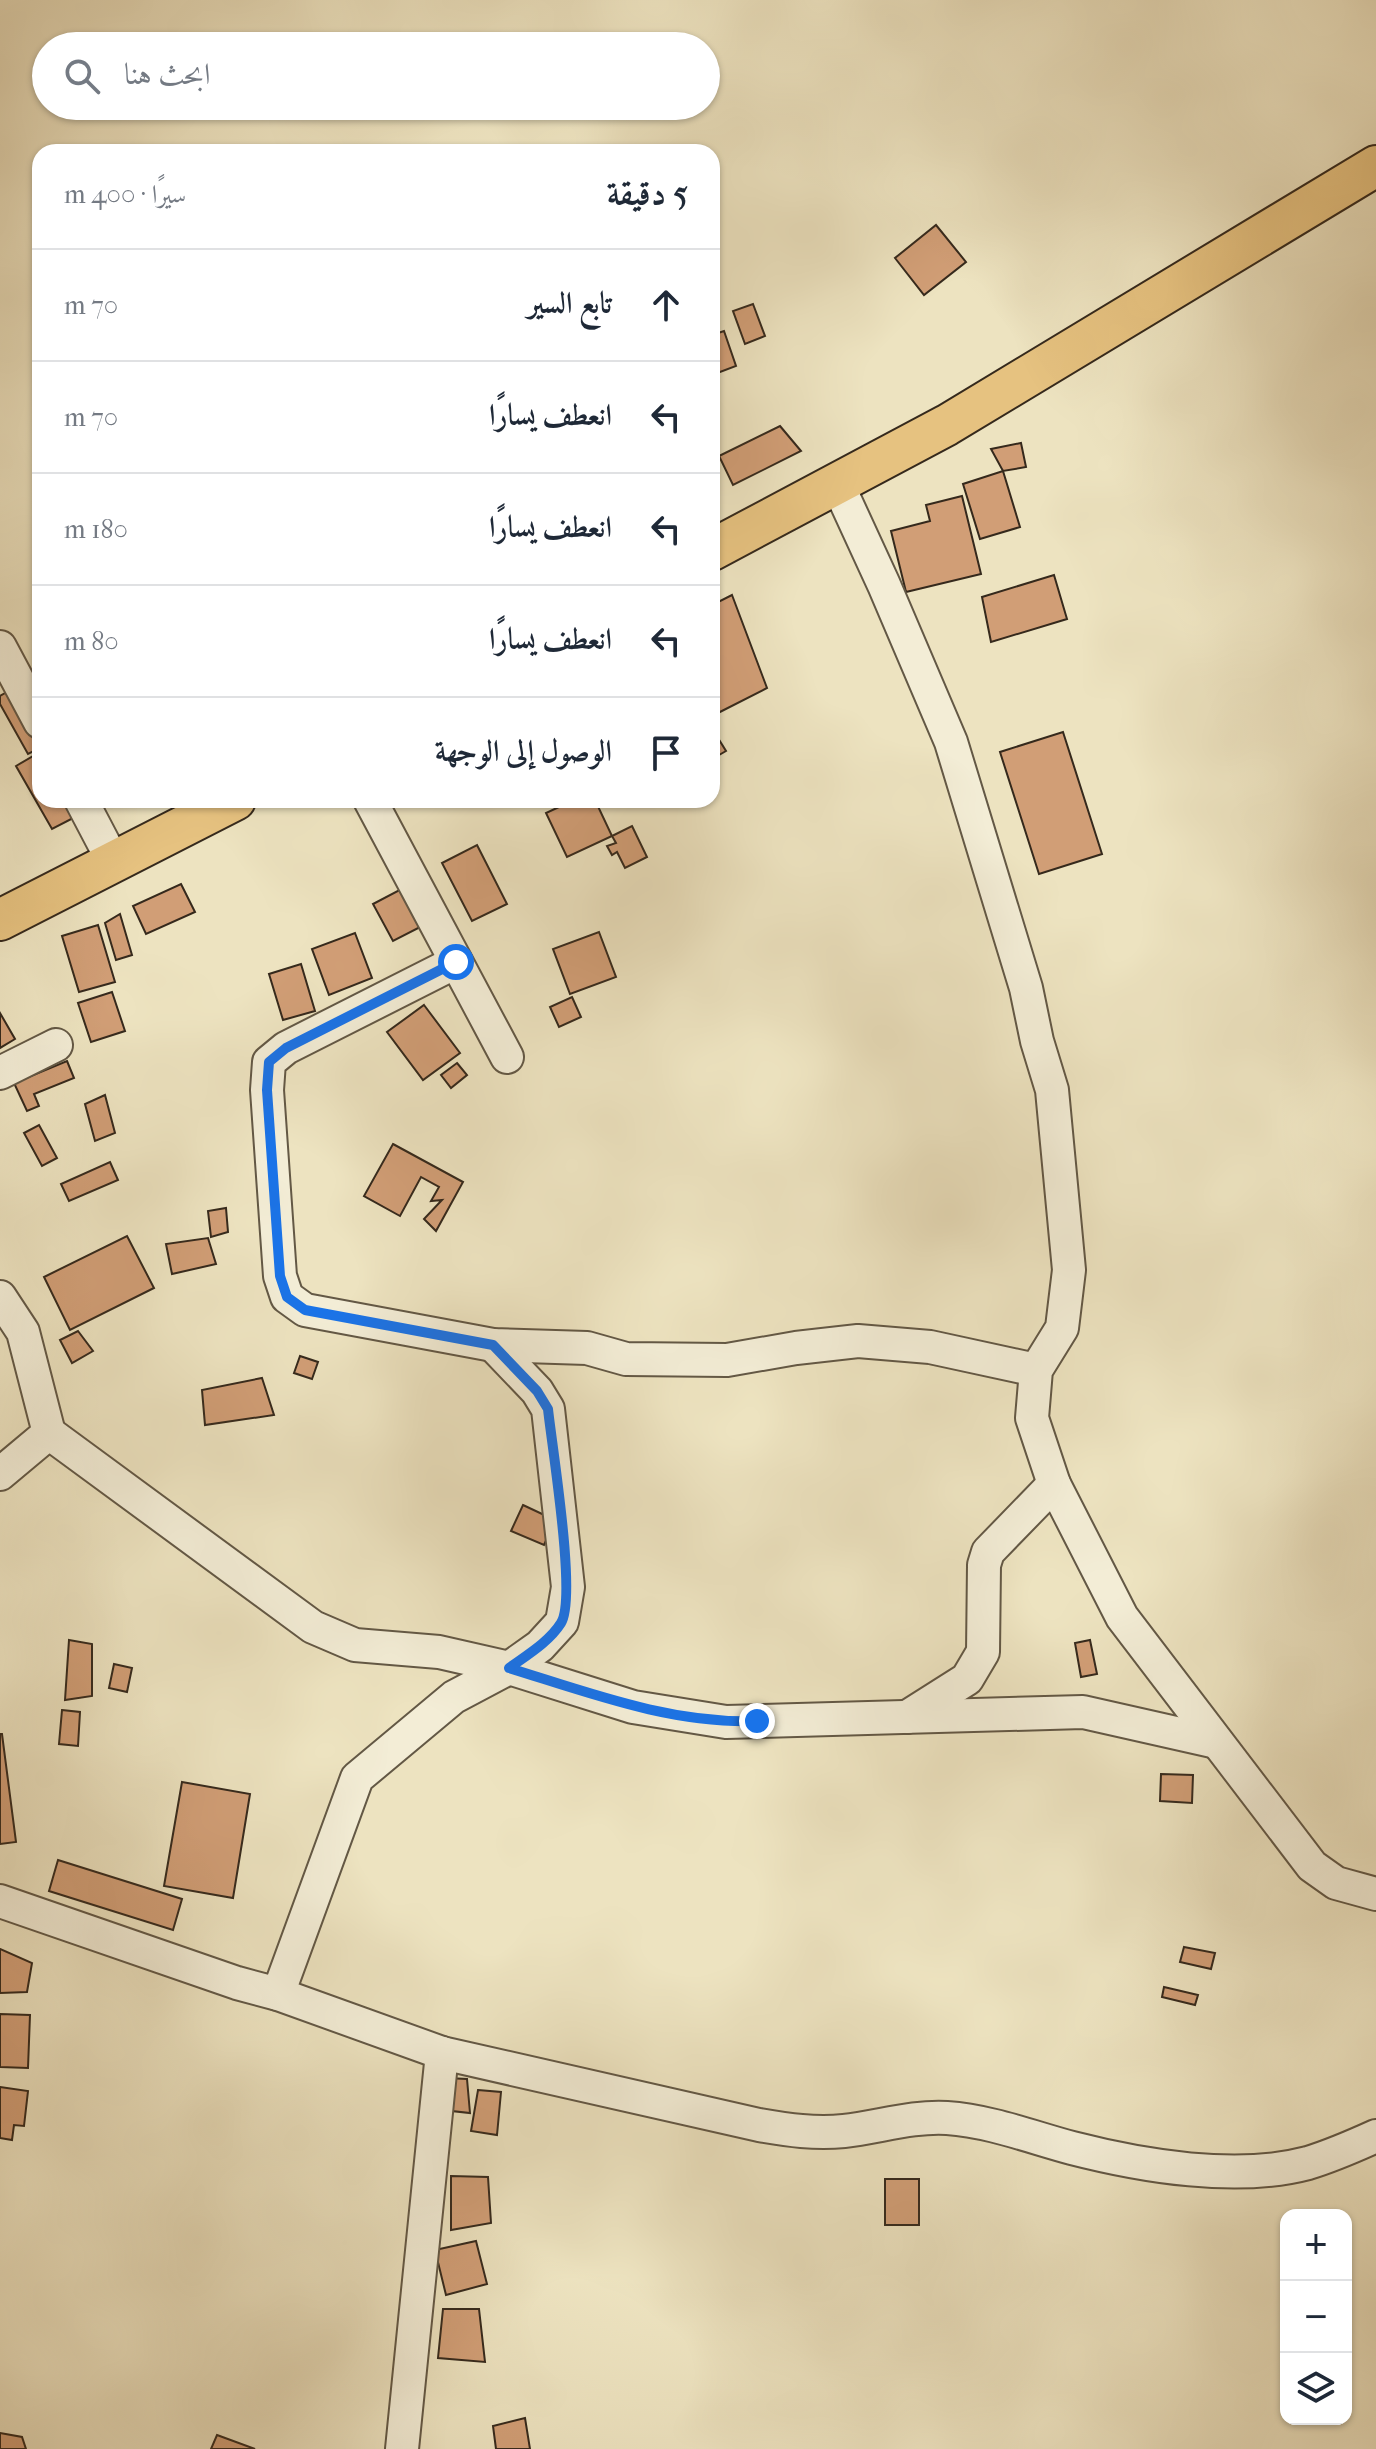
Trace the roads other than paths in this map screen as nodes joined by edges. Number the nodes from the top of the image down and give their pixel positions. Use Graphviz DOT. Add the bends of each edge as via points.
graph roads {
  1 [pos="1376,166"];
  2 [pos="838,485"];
  3 [pos="720,546"];
  4 [pos="4,662"];
  5 [pos="32,709"];
  6 [pos="85,808"];
  7 [pos="219,808"];
  8 [pos="374,808"];
  9 [pos="113,861"];
  10 [pos="0,920"];
  11 [pos="456,962"];
  12 [pos="56,1045"];
  13 [pos="507,1057"];
  14 [pos="0,1073"];
  15 [pos="0,1298"];
  16 [pos="493,1345"];
  17 [pos="1036,1370"];
  18 [pos="49,1433"];
  19 [pos="0,1474"];
  20 [pos="1054,1484"];
  21 [pos="509,1668"];
  22 [pos="907,1717"];
  23 [pos="1216,1742"];
  24 [pos="1376,1894"];
  25 [pos="0,1901"];
  26 [pos="278,1994"];
  27 [pos="442,2053"];
  28 [pos="1376,2136"];
  29 [pos="402,2449"];
  1 -- 2 [label="main road"];
  2 -- 3 [label="main road"];
  2 -- 17 [label="street" via="951,742 1052,1090 1069,1270 1062,1328"];
  4 -- 5 [label="street"];
  6 -- 9 [label="street"];
  7 -- 9 [label="main road"];
  8 -- 11 [label="street"];
  9 -- 10 [label="main road"];
  11 -- 13 [label="street"];
  11 -- 16 [label="street" via="286,1048 269,1062 280,1276 287,1297 305,1310"];
  12 -- 14 [label="street"];
  15 -- 18 [label="street" via="23,1332"];
  16 -- 17 [label="street" via="587,1348 626,1359 727,1360 858,1341 930,1347"];
  16 -- 21 [label="street" via="548,1409 568,1587 562,1622"];
  17 -- 20 [label="street" via="1032,1418"];
  18 -- 19 [label="street"];
  18 -- 21 [label="street" via="313,1627 355,1645 439,1652"];
  20 -- 22 [label="street" via="988,1552 983,1652 967,1679"];
  20 -- 23 [label="street" via="1122,1617"];
  21 -- 22 [label="street" via="633,1707 726,1722"];
  21 -- 26 [label="street" via="454,1697 357,1778"];
  22 -- 23 [label="street" via="1083,1712"];
  23 -- 24 [label="street" via="1312,1866 1336,1883"];
  25 -- 26 [label="street"];
  26 -- 27 [label="street"];
  27 -- 28 [label="street" via="759,2125 845,2131 946,2118 1167,2166 1258,2170 1305,2164"];
  27 -- 29 [label="street"];
}
